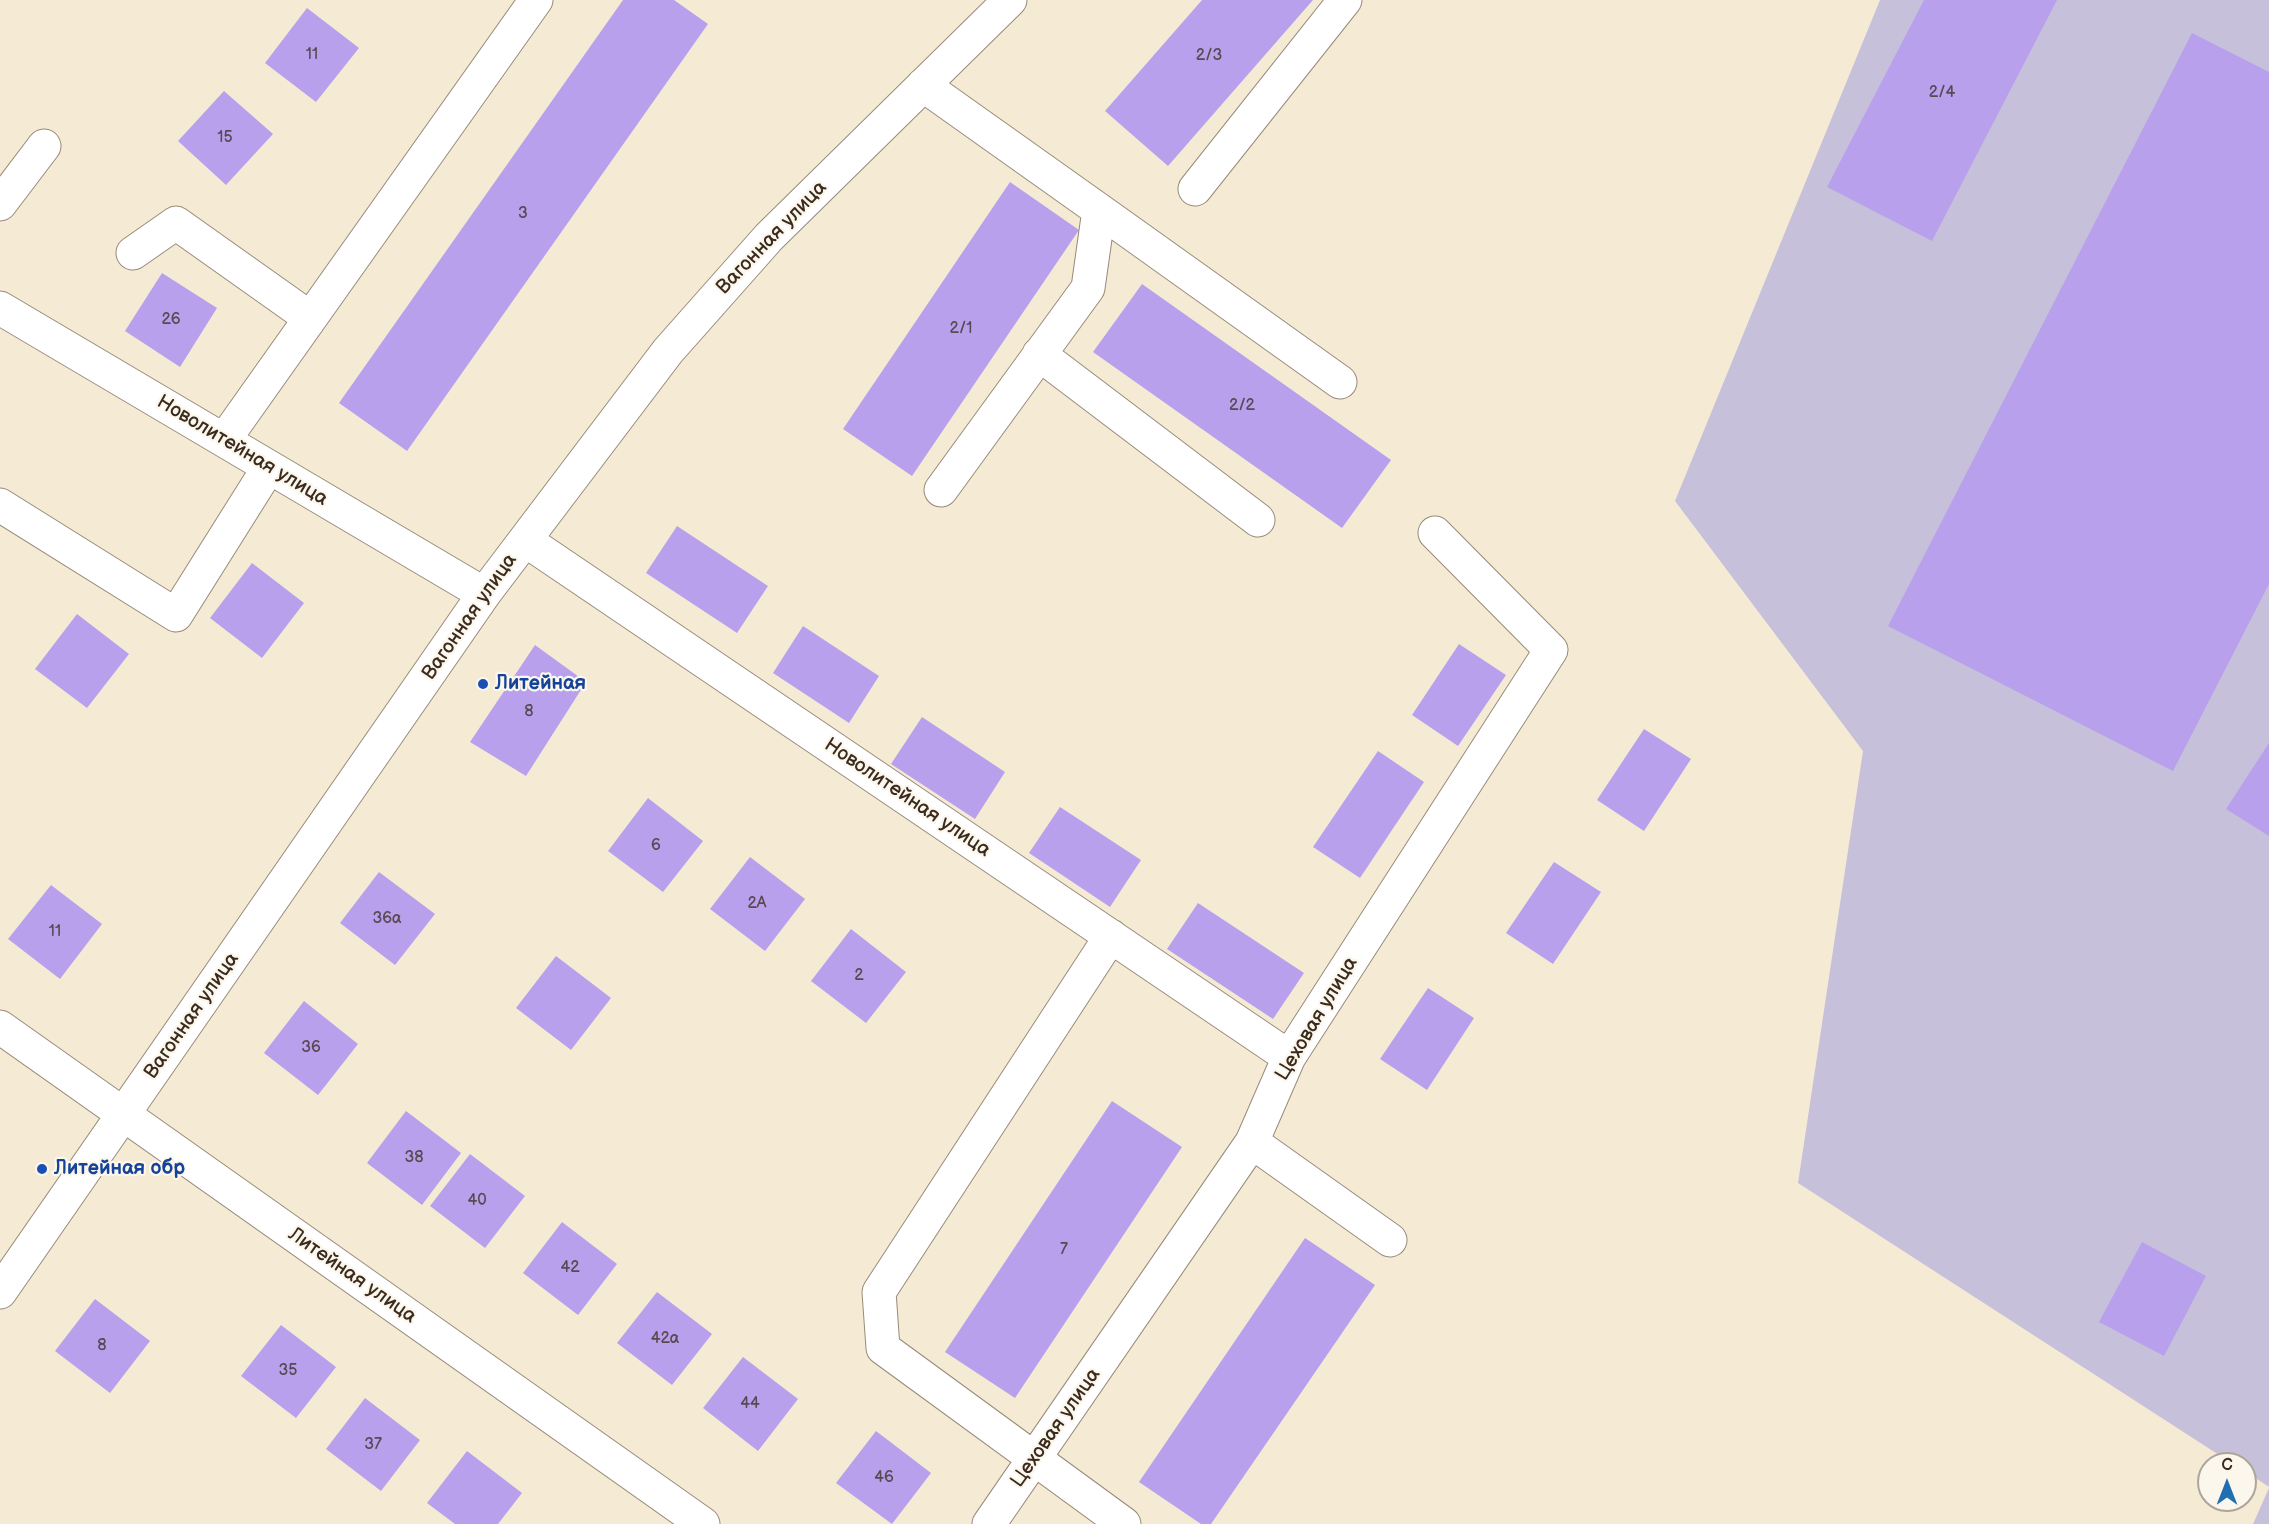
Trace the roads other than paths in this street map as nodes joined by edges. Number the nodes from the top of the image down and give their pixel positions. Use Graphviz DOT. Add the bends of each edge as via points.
graph roads {
  1 [pos="536,0"];
  2 [pos="1010,0"];
  3 [pos="1345,0"];
  4 [pos="923,85"];
  5 [pos="44,146"];
  6 [pos="1195,189"];
  7 [pos="0,204"];
  8 [pos="1099,210"];
  9 [pos="133,253"];
  10 [pos="0,308"];
  11 [pos="310,318"];
  12 [pos="1040,354"];
  13 [pos="1340,382"];
  14 [pos="224,440"];
  15 [pos="269,467"];
  16 [pos="941,490"];
  17 [pos="0,505"];
  18 [pos="1258,520"];
  19 [pos="1435,533"];
  20 [pos="525,540"];
  21 [pos="484,594"];
  22 [pos="1111,936"];
  23 [pos="0,1027"];
  24 [pos="1289,1057"];
  25 [pos="123,1114"];
  26 [pos="1252,1142"];
  27 [pos="1390,1240"];
  28 [pos="0,1292"];
  29 [pos="1034,1459"];
  30 [pos="703,1524"];
  31 [pos="989,1524"];
  32 [pos="1124,1524"];
  1 -- 11 [label="street"];
  2 -- 4 [label="street, Вагонная улица"];
  3 -- 6 [label="street"];
  4 -- 8 [label="street"];
  4 -- 20 [label="street, Вагонная улица" via="769,237 668,351"];
  5 -- 7 [label="street"];
  8 -- 12 [label="street" via="1088,288"];
  8 -- 13 [label="street"];
  9 -- 11 [label="street" via="176,223"];
  10 -- 14 [label="street, Новолитейная улица"];
  11 -- 14 [label="street"];
  12 -- 16 [label="street"];
  12 -- 18 [label="street"];
  14 -- 15 [label="street, Новолитейная улица"];
  15 -- 17 [label="street" via="176,615"];
  15 -- 21 [label="street, Новолитейная улица"];
  19 -- 24 [label="street, Цеховая улица" via="1551,650"];
  20 -- 21 [label="street, Вагонная улица"];
  20 -- 22 [label="street, Новолитейная улица"];
  21 -- 25 [label="street, Вагонная улица"];
  22 -- 24 [label="street, Новолитейная улица"];
  22 -- 29 [label="street" via="879,1292 883,1348"];
  23 -- 25 [label="street, Литейная улица"];
  24 -- 26 [label="street, Цеховая улица"];
  25 -- 28 [label="street, Вагонная улица"];
  25 -- 30 [label="street, Литейная улица"];
  26 -- 27 [label="street"];
  26 -- 29 [label="street, Цеховая улица"];
  29 -- 31 [label="street, Цеховая улица"];
  29 -- 32 [label="street"];
}
